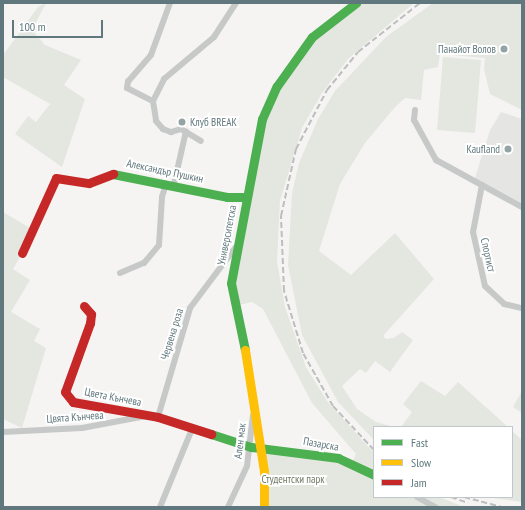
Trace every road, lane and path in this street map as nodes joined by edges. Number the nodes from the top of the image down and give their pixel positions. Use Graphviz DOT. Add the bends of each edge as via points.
graph roads {
  1 [pos="170,3"];
  2 [pos="236,3"];
  3 [pos="356,3"];
  4 [pos="153,101"];
  5 [pos="415,110"];
  6 [pos="186,131"];
  7 [pos="201,141"];
  8 [pos="170,184"];
  9 [pos="482,185"];
  10 [pos="246,197"];
  11 [pos="522,207"];
  12 [pos="236,247"];
  13 [pos="22,253"];
  14 [pos="120,273"];
  15 [pos="84,306"];
  16 [pos="522,308"];
  17 [pos="254,396"];
  18 [pos="148,416"];
  19 [pos="158,417"];
  20 [pos="192,429"];
  21 [pos="3,432"];
  22 [pos="251,447"];
  23 [pos="261,448"];
  24 [pos="373,474"];
  25 [pos="419,498"];
  26 [pos="160,507"];
  27 [pos="228,507"];
  28 [pos="264,507"];
  29 [pos="435,507"];
  1 -- 4 [label="street" via="151,55 128,81 127,88"];
  2 -- 4 [label="street" via="214,37 164,79"];
  3 -- 10 [label="street, Университетска" via="312,37 276,86 262,119"];
  4 -- 6 [label="street" via="158,126 171,132"];
  5 -- 9 [label="street" via="414,120 430,154"];
  6 -- 7 [label="street"];
  6 -- 8 [label="street"];
  8 -- 10 [label="street, Александър Пушкин" via="227,197"];
  8 -- 13 [label="street, Александър Пушкин" via="116,173 89,183 56,178"];
  8 -- 14 [label="street" via="162,197 159,245 144,264"];
  9 -- 11 [label="street"];
  9 -- 16 [label="street, Спортист" via="472,232 485,286 504,304"];
  10 -- 12 [label="street, Университетска"];
  12 -- 17 [label="street, Университетска" via="231,279 234,306"];
  12 -- 19 [label="street, Червена роза" via="190,308"];
  15 -- 18 [label="street, Цвета Кънчева" via="92,314 66,396 73,402"];
  17 -- 22 [label="street, Ален мак"];
  17 -- 23 [label="street, Университетска"];
  18 -- 19 [label="street, Цвета Кънчева"];
  18 -- 21 [label="street, Цвята Кънчева" via="82,428"];
  19 -- 20 [label="street, Цвета Кънчева"];
  20 -- 22 [label="street, Цвета Кънчева"];
  20 -- 26 [label="street"];
  22 -- 23 [label="street, Пазарска"];
  22 -- 27 [label="street, Ален мак" via="247,466"];
  23 -- 24 [label="street, Пазарска" via="338,458"];
  23 -- 28 [label="street, Университетска"];
  25 -- 29 [label="street"];
}
